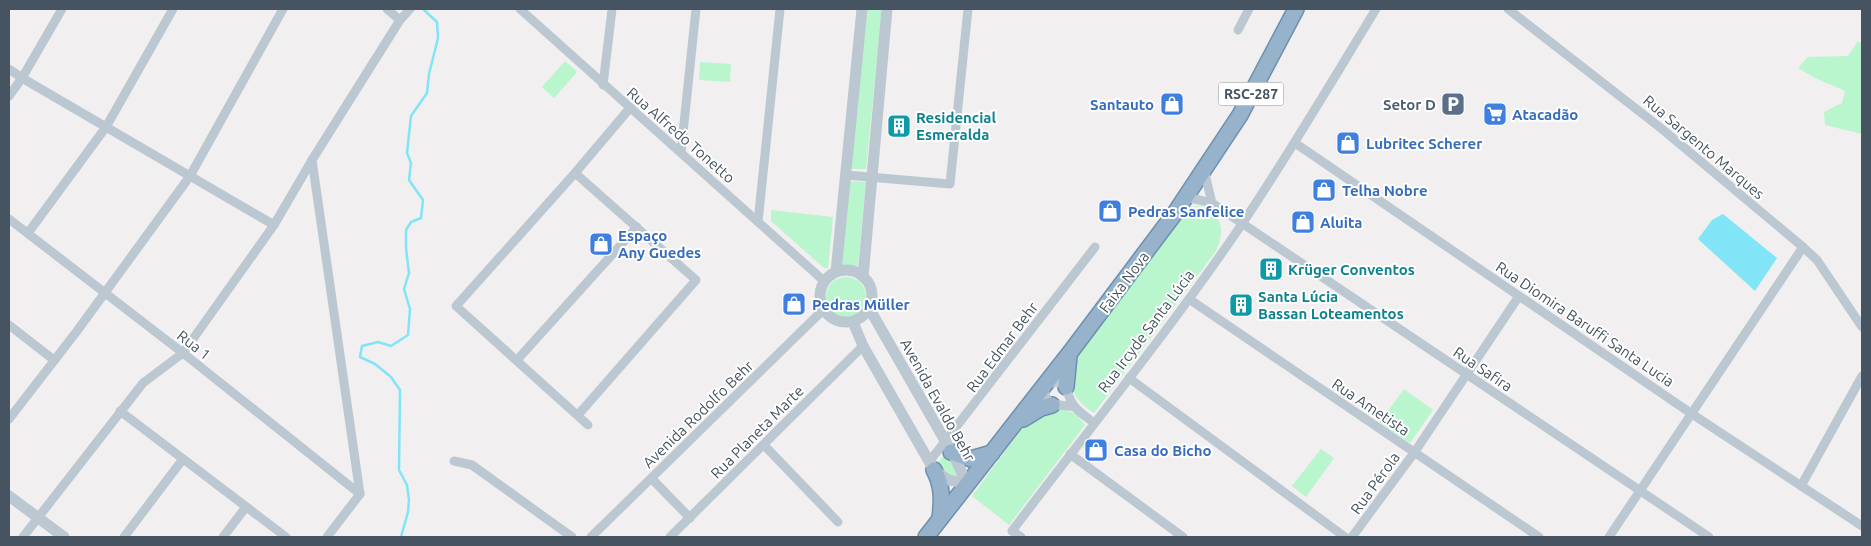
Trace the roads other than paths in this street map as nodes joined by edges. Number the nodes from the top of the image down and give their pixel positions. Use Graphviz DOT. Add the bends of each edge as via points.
graph roads {
  1 [pos="62,9"];
  2 [pos="174,9"];
  3 [pos="283,9"];
  4 [pos="387,9"];
  5 [pos="410,9"];
  6 [pos="520,9"];
  7 [pos="612,9"];
  8 [pos="696,9"];
  9 [pos="780,9"];
  10 [pos="862,9"];
  11 [pos="887,9"];
  12 [pos="968,9"];
  13 [pos="1249,9"];
  14 [pos="1296,9"];
  15 [pos="1376,9"];
  16 [pos="1508,9"];
  17 [pos="400,20"];
  18 [pos="1238,30"];
  19 [pos="9,68"];
  20 [pos="22,78"];
  21 [pos="604,85"];
  22 [pos="9,96"];
  23 [pos="630,108"];
  24 [pos="106,127"];
  25 [pos="1295,142"];
  26 [pos="681,152"];
  27 [pos="312,160"];
  28 [pos="1204,170"];
  29 [pos="575,173"];
  30 [pos="846,175"];
  31 [pos="190,176"];
  32 [pos="872,176"];
  33 [pos="1186,197"];
  34 [pos="1212,203"];
  35 [pos="9,219"];
  36 [pos="758,222"];
  37 [pos="1242,224"];
  38 [pos="274,225"];
  39 [pos="637,227"];
  40 [pos="28,233"];
  41 [pos="1095,247"];
  42 [pos="1803,247"];
  43 [pos="836,272"];
  44 [pos="863,277"];
  45 [pos="824,281"];
  46 [pos="105,293"];
  47 [pos="1519,296"];
  48 [pos="1189,299"];
  49 [pos="869,308"];
  50 [pos="823,310"];
  51 [pos="852,322"];
  52 [pos="9,325"];
  53 [pos="1862,327"];
  54 [pos="863,346"];
  55 [pos="183,353"];
  56 [pos="1069,354"];
  57 [pos="54,360"];
  58 [pos="517,360"];
  59 [pos="1466,374"];
  60 [pos="1862,376"];
  61 [pos="1129,378"];
  62 [pos="1045,385"];
  63 [pos="1066,387"];
  64 [pos="1052,405"];
  65 [pos="1075,407"];
  66 [pos="120,411"];
  67 [pos="10,413"];
  68 [pos="1692,414"];
  69 [pos="578,415"];
  70 [pos="1094,423"];
  71 [pos="588,425"];
  72 [pos="1014,425"];
  73 [pos="764,445"];
  74 [pos="948,447"];
  75 [pos="992,452"];
  76 [pos="1414,453"];
  77 [pos="1070,454"];
  78 [pos="183,459"];
  79 [pos="454,461"];
  80 [pos="932,466"];
  81 [pos="652,479"];
  82 [pos="967,484"];
  83 [pos="1801,486"];
  84 [pos="1640,492"];
  85 [pos="360,494"];
  86 [pos="9,496"];
  87 [pos="246,507"];
  88 [pos="38,518"];
  89 [pos="690,518"];
  90 [pos="940,518"];
  91 [pos="838,522"];
  92 [pos="1862,526"];
  93 [pos="23,537"];
  94 [pos="64,537"];
  95 [pos="124,537"];
  96 [pos="223,537"];
  97 [pos="286,537"];
  98 [pos="327,537"];
  99 [pos="572,537"];
  100 [pos="591,537"];
  101 [pos="670,537"];
  102 [pos="926,537"];
  103 [pos="1021,537"];
  104 [pos="1182,537"];
  105 [pos="1346,537"];
  106 [pos="1352,537"];
  107 [pos="1540,537"];
  108 [pos="1609,537"];
  109 [pos="1708,537"];
  1 -- 20 [label="street"];
  2 -- 24 [label="street"];
  3 -- 31 [label="street"];
  4 -- 17 [label="street"];
  5 -- 17 [label="street"];
  6 -- 21 [label="street, Rua Alfredo Tonetto"];
  7 -- 21 [label="street"];
  8 -- 26 [label="street"];
  9 -- 36 [label="street"];
  10 -- 30 [label="street"];
  11 -- 32 [label="street"];
  12 -- 32 [label="street" via="950,184"];
  13 -- 18 [label="street"];
  14 -- 28 [label="highway, Faixa Nova / RSC-287" via="1240,114"];
  15 -- 25 [label="street, Rua Ircyde Santa Lúcia"];
  16 -- 42 [label="street, Rua Sargento Marques" via="1662,129"];
  17 -- 27 [label="street"];
  19 -- 20 [label="street"];
  20 -- 22 [label="street"];
  20 -- 24 [label="street"];
  21 -- 23 [label="street, Rua Alfredo Tonetto"];
  23 -- 26 [label="street, Rua Alfredo Tonetto"];
  23 -- 29 [label="street"];
  24 -- 31 [label="street"];
  24 -- 40 [label="street"];
  25 -- 37 [label="street, Rua Ircyde Santa Lúcia"];
  25 -- 47 [label="street, Rua Diomira Baruffi Santa Lucia"];
  26 -- 36 [label="street, Rua Alfredo Tonetto"];
  27 -- 38 [label="street"];
  27 -- 85 [label="street"];
  28 -- 33 [label="highway, Faixa Nova / RSC-287"];
  28 -- 34 [label="street"];
  29 -- 39 [label="street"];
  29 -- 58 [label="street" via="456,306"];
  30 -- 32 [label="street"];
  30 -- 43 [label="street"];
  31 -- 38 [label="street"];
  31 -- 46 [label="street"];
  32 -- 44 [label="street"];
  33 -- 34 [label="street"];
  33 -- 56 [label="highway, Faixa Nova / RSC-287"];
  34 -- 37 [label="street, Rua Safira"];
  35 -- 40 [label="street, Rua 1"];
  36 -- 45 [label="street, Rua Alfredo Tonetto"];
  37 -- 48 [label="street, Rua Ircyde Santa Lúcia"];
  37 -- 59 [label="street, Rua Safira"];
  38 -- 55 [label="street"];
  39 -- 58 [label="street"];
  39 -- 69 [label="street" via="696,280"];
  40 -- 46 [label="street, Rua 1"];
  41 -- 74 [label="street, Rua Edmar Behr"];
  42 -- 53 [label="street, Rua Sargento Marques" via="1817,260"];
  42 -- 68 [label="street"];
  43 -- 44 [label="street" via="846,270"];
  43 -- 45 [label="street"];
  44 -- 49 [label="street" via="872,296"];
  45 -- 50 [label="street" via="820,291"];
  46 -- 55 [label="street, Rua 1"];
  46 -- 57 [label="street"];
  47 -- 59 [label="street, Rua Pérola"];
  47 -- 68 [label="street, Rua Diomira Baruffi Santa Lucia"];
  48 -- 61 [label="street, Rua Ircyde Santa Lúcia"];
  48 -- 76 [label="street, Rua Ametista"];
  49 -- 51 [label="street"];
  49 -- 74 [label="street, Avenida Evaldo Behr"];
  50 -- 51 [label="street" via="831,318"];
  50 -- 81 [label="street, Avenida Rodolfo Behr"];
  51 -- 54 [label="street"];
  52 -- 57 [label="street"];
  54 -- 73 [label="street, Rua Planeta Marte"];
  54 -- 80 [label="street"];
  55 -- 66 [label="street" via="142,383"];
  55 -- 85 [label="street, Rua 1"];
  56 -- 62 [label="highway, Faixa Nova / RSC-287"];
  56 -- 63 [label="highway"];
  57 -- 67 [label="street"];
  58 -- 69 [label="street"];
  59 -- 76 [label="street, Rua Pérola"];
  59 -- 84 [label="street, Rua Safira"];
  60 -- 83 [label="street"];
  61 -- 70 [label="street, Rua Ircyde Santa Lúcia"];
  61 -- 105 [label="street"];
  62 -- 63 [label="street" via="1058,382"];
  62 -- 64 [label="street" via="1044,393"];
  62 -- 72 [label="highway, Faixa Nova / RSC-287"];
  63 -- 65 [label="street"];
  64 -- 65 [label="street"];
  64 -- 72 [label="highway"];
  65 -- 70 [label="street"];
  66 -- 78 [label="street"];
  66 -- 88 [label="street"];
  68 -- 83 [label="street, Rua Diomira Baruffi Santa Lucia"];
  68 -- 84 [label="street"];
  69 -- 71 [label="street"];
  70 -- 77 [label="street, Rua Ircyde Santa Lúcia"];
  72 -- 75 [label="highway, Faixa Nova / RSC-287"];
  73 -- 89 [label="street, Rua Planeta Marte"];
  73 -- 91 [label="street"];
  74 -- 75 [label="highway" via="971,459"];
  74 -- 80 [label="street, Rua Edmar Behr"];
  74 -- 82 [label="street, Avenida Evaldo Behr"];
  75 -- 82 [label="highway, Faixa Nova / RSC-287"];
  76 -- 106 [label="street, Rua Pérola"];
  76 -- 107 [label="street, Rua Ametista"];
  77 -- 103 [label="street, Rua Ircyde Santa Lúcia" via="1012,530"];
  77 -- 104 [label="street"];
  78 -- 87 [label="street"];
  78 -- 95 [label="street"];
  79 -- 99 [label="street" via="472,465"];
  80 -- 82 [label="street, Avenida Evaldo Behr" via="949,480"];
  80 -- 90 [label="highway" via="939,480"];
  81 -- 89 [label="street"];
  81 -- 100 [label="street, Avenida Rodolfo Behr"];
  82 -- 90 [label="highway, Faixa Nova / RSC-287"];
  83 -- 92 [label="street, Rua Diomira Baruffi Santa Lucia"];
  84 -- 108 [label="street"];
  84 -- 109 [label="street, Rua Safira"];
  85 -- 98 [label="street"];
  86 -- 88 [label="street"];
  87 -- 96 [label="street"];
  87 -- 97 [label="street"];
  88 -- 93 [label="street"];
  88 -- 94 [label="street"];
  89 -- 101 [label="street, Rua Planeta Marte"];
  90 -- 102 [label="highway, Faixa Nova / RSC-287"];
}
